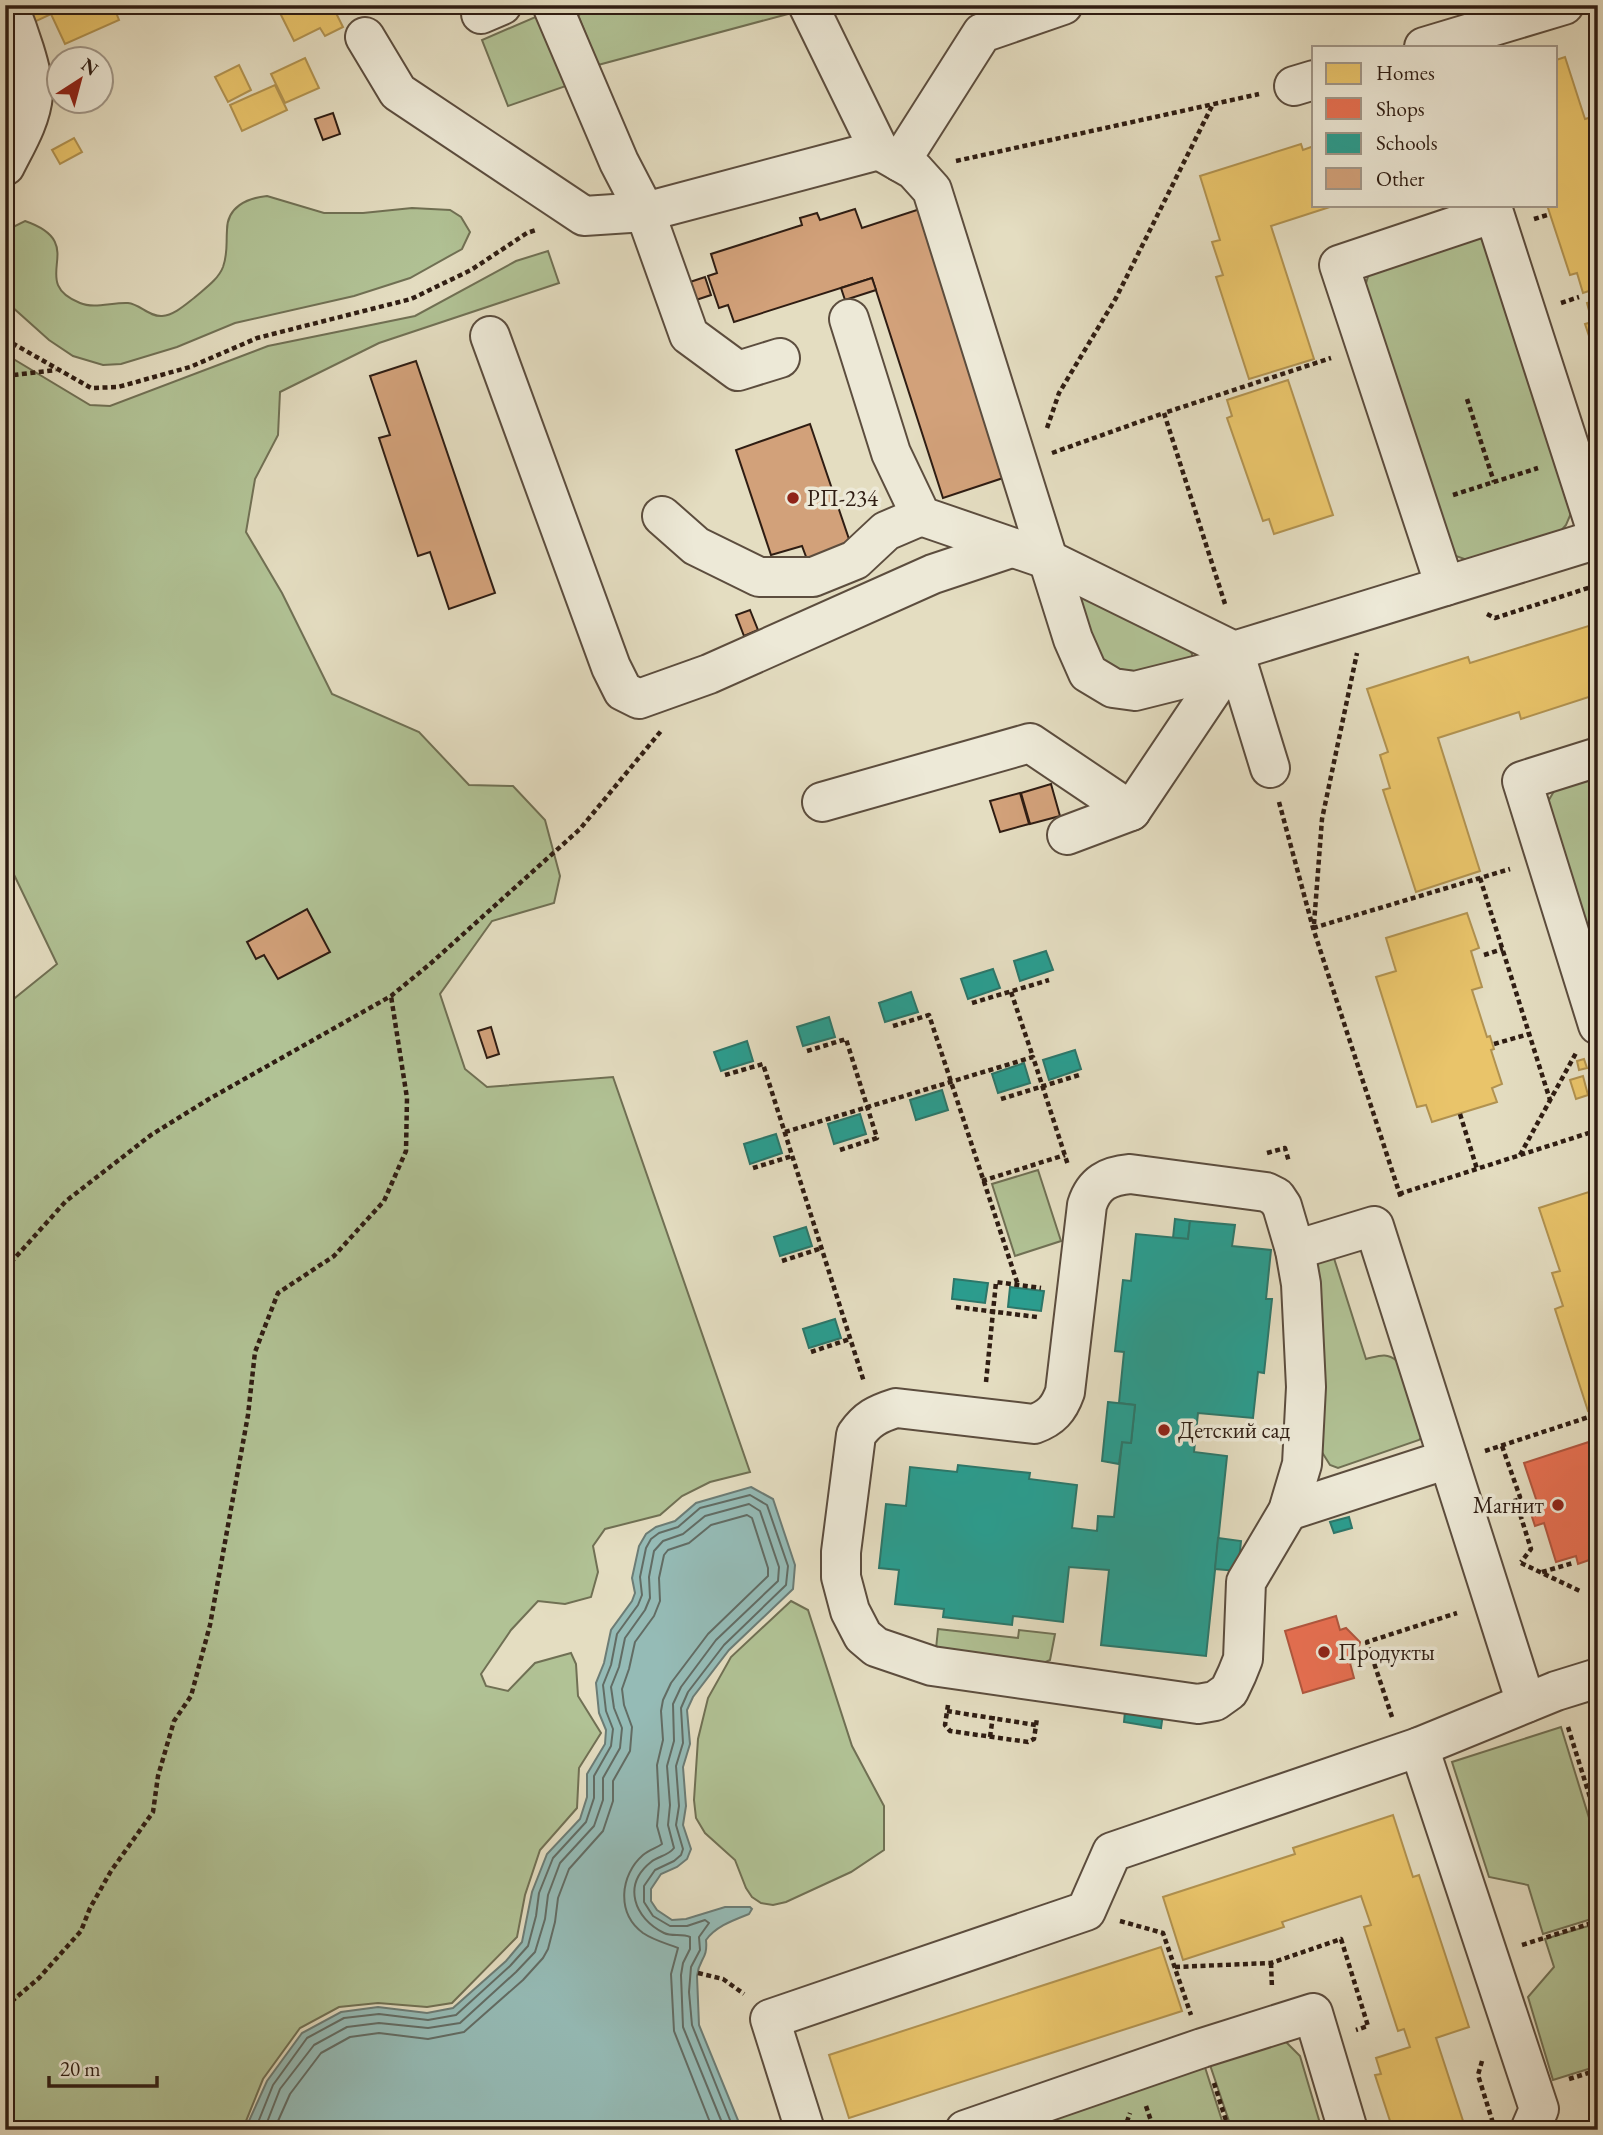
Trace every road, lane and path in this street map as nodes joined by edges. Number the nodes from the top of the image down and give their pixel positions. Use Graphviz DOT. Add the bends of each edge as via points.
graph roads {
  1 [pos="8,5"];
  2 [pos="552,5"];
  3 [pos="808,5"];
  4 [pos="1063,5"];
  5 [pos="1564,5"];
  6 [pos="990,19"];
  7 [pos="365,37"];
  8 [pos="1427,46"];
  9 [pos="1304,83"];
  10 [pos="1213,104"];
  11 [pos="897,161"];
  12 [pos="5,166"];
  13 [pos="645,212"];
  14 [pos="584,216"];
  15 [pos="849,319"];
  16 [pos="490,336"];
  17 [pos="5,339"];
  18 [pos="1340,355"];
  19 [pos="780,358"];
  20 [pos="57,370"];
  21 [pos="5,376"];
  22 [pos="1467,399"];
  23 [pos="1164,413"];
  24 [pos="1046,432"];
  25 [pos="1573,457"];
  26 [pos="1494,482"];
  27 [pos="1027,492"];
  28 [pos="1418,506"];
  29 [pos="663,516"];
  30 [pos="921,516"];
  31 [pos="1598,537"];
  32 [pos="1011,548"];
  33 [pos="1049,560"];
  34 [pos="1598,569"];
  35 [pos="1445,586"];
  36 [pos="1476,609"];
  37 [pos="1359,641"];
  38 [pos="1234,656"];
  39 [pos="666,726"];
  40 [pos="1598,757"];
  41 [pos="1270,768"];
  42 [pos="822,802"];
  43 [pos="1130,811"];
  44 [pos="1067,835"];
  45 [pos="1520,866"];
  46 [pos="1480,878"];
  47 [pos="1314,928"];
  48 [pos="1503,949"];
  49 [pos="1484,955"];
  50 [pos="1049,980"];
  51 [pos="1011,992"];
  52 [pos="391,996"];
  53 [pos="972,1003"];
  54 [pos="893,1026"];
  55 [pos="1529,1034"];
  56 [pos="1588,1037"];
  57 [pos="1494,1044"];
  58 [pos="807,1051"];
  59 [pos="1033,1057"];
  60 [pos="725,1075"];
  61 [pos="1079,1075"];
  62 [pos="950,1082"];
  63 [pos="1043,1086"];
  64 [pos="1001,1099"];
  65 [pos="1550,1100"];
  66 [pos="867,1107"];
  67 [pos="1460,1114"];
  68 [pos="1598,1130"];
  69 [pos="785,1132"];
  70 [pos="839,1150"];
  71 [pos="1520,1155"];
  72 [pos="793,1156"];
  73 [pos="1065,1156"];
  74 [pos="753,1168"];
  75 [pos="1477,1169"];
  76 [pos="982,1181"];
  77 [pos="1399,1194"];
  78 [pos="1085,1218"];
  79 [pos="821,1248"];
  80 [pos="1295,1250"];
  81 [pos="782,1261"];
  82 [pos="5,1269"];
  83 [pos="1018,1285"];
  84 [pos="1076,1293"];
  85 [pos="956,1307"];
  86 [pos="993,1312"];
  87 [pos="1037,1318"];
  88 [pos="850,1339"];
  89 [pos="811,1352"];
  90 [pos="1598,1414"];
  91 [pos="874,1415"];
  92 [pos="983,1418"];
  93 [pos="1502,1446"];
  94 [pos="1464,1456"];
  95 [pos="1288,1511"];
  96 [pos="1573,1563"];
  97 [pos="1542,1572"];
  98 [pos="1582,1592"];
  99 [pos="1598,1678"];
  100 [pos="1527,1703"];
  101 [pos="994,1710"];
  102 [pos="947,1711"];
  103 [pos="992,1718"];
  104 [pos="1036,1725"];
  105 [pos="990,1737"];
  106 [pos="1419,1747"];
  107 [pos="1086,1911"];
  108 [pos="1598,1921"];
  109 [pos="1488,1956"];
  110 [pos="698,1973"];
  111 [pos="5,2007"];
  112 [pos="770,2019"];
  113 [pos="1202,2048"];
  114 [pos="805,2130"];
  115 [pos="965,2130"];
  116 [pos="1229,2130"];
  117 [pos="1348,2130"];
  118 [pos="1530,2130"];
  1 -- 12 [label="lane" via="19,29 33,93 26,123"];
  2 -- 13 [label="lane"];
  3 -- 11 [label="lane"];
  4 -- 6 [label="lane"];
  5 -- 8 [label="lane"];
  6 -- 11 [label="lane"];
  7 -- 14 [label="lane" via="398,92"];
  9 -- 10 [label="path"];
  10 -- 11 [label="path"];
  10 -- 24 [label="path" via="1116,298 1059,393"];
  11 -- 13 [label="lane"];
  11 -- 27 [label="lane" via="932,190"];
  13 -- 14 [label="lane"];
  13 -- 19 [label="lane" via="689,335 738,371"];
  14 -- 20 [label="path" via="527,233 471,270 411,299 257,338 190,367 118,387 91,388"];
  15 -- 30 [label="lane" via="891,453"];
  16 -- 32 [label="lane" via="611,667 623,691 639,699 709,674 933,574"];
  17 -- 20 [label="path"];
  18 -- 23 [label="path"];
  20 -- 21 [label="path"];
  22 -- 26 [label="path"];
  23 -- 27 [label="path" via="1038,458"];
  23 -- 38 [label="path"];
  25 -- 26 [label="path"];
  25 -- 28 [label="lane" via="1494,213 1339,265"];
  25 -- 31 [label="lane"];
  26 -- 28 [label="path"];
  27 -- 33 [label="lane"];
  28 -- 35 [label="lane"];
  29 -- 30 [label="lane" via="696,546 759,577 813,577 855,560 886,531"];
  30 -- 32 [label="lane"];
  31 -- 35 [label="lane"];
  32 -- 33 [label="lane"];
  33 -- 38 [label="lane"];
  33 -- 38 [label="lane" via="1088,673 1112,688 1135,691"];
  34 -- 36 [label="path" via="1591,587 1495,618"];
  35 -- 38 [label="lane"];
  37 -- 47 [label="path" via="1322,819"];
  38 -- 41 [label="lane"];
  38 -- 43 [label="lane"];
  39 -- 52 [label="path" via="580,829"];
  40 -- 56 [label="lane" via="1522,781"];
  41 -- 47 [label="path"];
  42 -- 43 [label="lane" via="1030,743"];
  43 -- 44 [label="lane"];
  45 -- 46 [label="path"];
  46 -- 47 [label="path"];
  46 -- 48 [label="path"];
  48 -- 49 [label="path"];
  48 -- 55 [label="path"];
  50 -- 51 [label="path"];
  51 -- 53 [label="path"];
  51 -- 59 [label="path"];
  52 -- 82 [label="path" via="151,1135 66,1201"];
  52 -- 111 [label="path" via="407,1098 406,1151 384,1201 334,1256 278,1293 255,1352 210,1625 191,1696 174,1721 153,1812 111,1871 80,1931 39,1978"];
  54 -- 62 [label="path" via="929,1015"];
  55 -- 57 [label="path"];
  55 -- 65 [label="path"];
  56 -- 65 [label="path"];
  58 -- 66 [label="path" via="846,1039"];
  59 -- 62 [label="path"];
  59 -- 63 [label="path"];
  60 -- 69 [label="path" via="763,1064"];
  61 -- 63 [label="path"];
  62 -- 66 [label="path"];
  62 -- 76 [label="path"];
  63 -- 64 [label="path"];
  63 -- 73 [label="path"];
  65 -- 71 [label="path"];
  66 -- 69 [label="path"];
  66 -- 70 [label="path" via="877,1138"];
  67 -- 75 [label="path"];
  68 -- 71 [label="path"];
  69 -- 72 [label="path"];
  71 -- 75 [label="path"];
  72 -- 74 [label="path"];
  72 -- 79 [label="path"];
  73 -- 76 [label="path"];
  73 -- 78 [label="path"];
  75 -- 77 [label="path"];
  76 -- 83 [label="path"];
  78 -- 80 [label="lane" via="1091,1192 1111,1176 1130,1174 1266,1192 1282,1206"];
  78 -- 84 [label="lane"];
  79 -- 81 [label="path"];
  79 -- 88 [label="path"];
  80 -- 94 [label="lane" via="1374,1226"];
  80 -- 95 [label="lane" via="1307,1387 1302,1464"];
  83 -- 84 [label="path"];
  83 -- 86 [label="path" via="996,1282"];
  84 -- 92 [label="lane" via="1065,1392 1049,1419 1034,1424"];
  85 -- 86 [label="path"];
  86 -- 87 [label="path"];
  86 -- 92 [label="path"];
  88 -- 89 [label="path"];
  88 -- 91 [label="path"];
  90 -- 93 [label="path"];
  91 -- 92 [label="lane" via="896,1408"];
  91 -- 95 [label="lane" via="856,1435 841,1577 863,1636 876,1647 932,1667 1198,1704 1215,1701 1229,1691 1243,1659 1246,1582"];
  93 -- 94 [label="path"];
  93 -- 97 [label="path" via="1520,1497 1515,1498 1531,1549 1518,1563"];
  94 -- 95 [label="lane"];
  94 -- 100 [label="lane"];
  96 -- 97 [label="path"];
  97 -- 98 [label="path"];
  99 -- 100 [label="lane"];
  100 -- 106 [label="lane"];
  101 -- 103 [label="path"];
  102 -- 103 [label="path"];
  103 -- 104 [label="path"];
  103 -- 105 [label="path"];
  106 -- 107 [label="lane" via="1112,1852"];
  106 -- 109 [label="lane"];
  107 -- 112 [label="lane"];
  107 -- 113 [label="path" via="1163,1933"];
  108 -- 109 [label="path"];
  109 -- 118 [label="lane" via="1539,2109"];
  110 -- 112 [label="path" via="723,1979"];
  112 -- 114 [label="lane"];
  113 -- 115 [label="lane"];
  113 -- 116 [label="path"];
  113 -- 117 [label="lane" via="1312,2013"];
}
